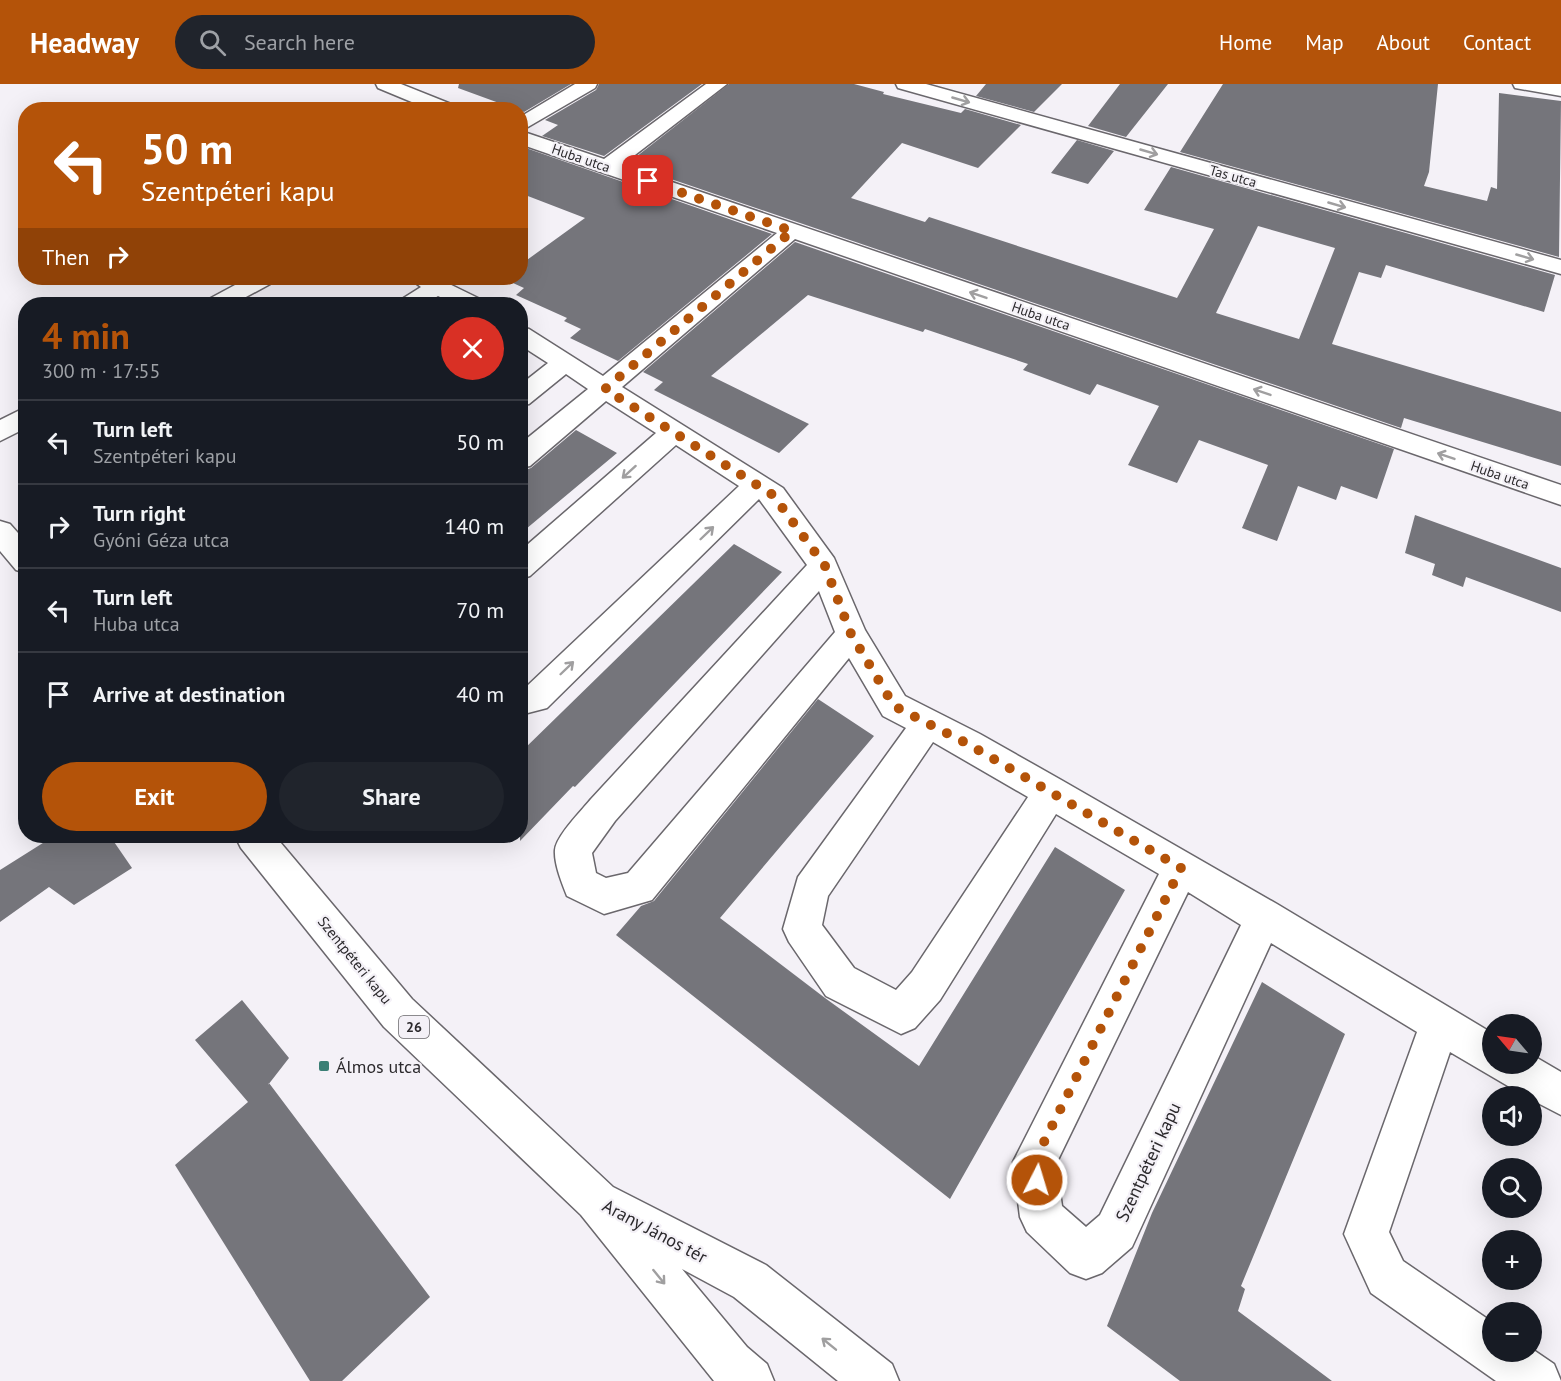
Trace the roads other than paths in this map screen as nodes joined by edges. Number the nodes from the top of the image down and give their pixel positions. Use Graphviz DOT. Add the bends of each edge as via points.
graph roads {
  1 [pos="385,84"];
  2 [pos="588,84"];
  3 [pos="718,84"];
  4 [pos="905,84"];
  5 [pos="1522,84"];
  6 [pos="1561,90"];
  7 [pos="429,102"];
  8 [pos="528,121"];
  9 [pos="528,140"];
  10 [pos="606,167"];
  11 [pos="792,231"];
  12 [pos="1561,267"];
  13 [pos="251,285"];
  14 [pos="426,285"];
  15 [pos="434,285"];
  16 [pos="230,297"];
  17 [pos="416,297"];
  18 [pos="458,297"];
  19 [pos="528,339"];
  20 [pos="564,363"];
  21 [pos="605,389"];
  22 [pos="528,392"];
  23 [pos="18,421"];
  24 [pos="0,432"];
  25 [pos="673,433"];
  26 [pos="528,452"];
  27 [pos="757,485"];
  28 [pos="1561,495"];
  29 [pos="0,532"];
  30 [pos="18,553"];
  31 [pos="528,561"];
  32 [pos="825,566"];
  33 [pos="851,634"];
  34 [pos="528,700"];
  35 [pos="928,723"];
  36 [pos="1051,792"];
  37 [pos="259,843"];
  38 [pos="1181,868"];
  39 [pos="1264,917"];
  40 [pos="1440,1023"];
  41 [pos="1482,1049"];
  42 [pos="1525,1074"];
  43 [pos="1561,1094"];
  44 [pos="596,1200"];
  45 [pos="1482,1343"];
  46 [pos="1510,1362"];
  47 [pos="750,1381"];
  48 [pos="875,1381"];
  49 [pos="1537,1381"];
  1 -- 7 [label="street"];
  2 -- 8 [label="street"];
  3 -- 10 [label="street"];
  4 -- 12 [label="street, Tas utca, one-way"];
  5 -- 6 [label="street"];
  9 -- 10 [label="street, Huba utca"];
  10 -- 11 [label="street, Huba utca"];
  11 -- 21 [label="street"];
  28 -- 11 [label="street, Huba utca, one-way"];
  13 -- 16 [label="street"];
  14 -- 17 [label="street"];
  15 -- 18 [label="street"];
  19 -- 20 [label="street"];
  20 -- 21 [label="street"];
  20 -- 22 [label="street"];
  21 -- 25 [label="street"];
  21 -- 26 [label="street"];
  23 -- 24 [label="street"];
  25 -- 27 [label="street"];
  25 -- 31 [label="street, one-way"];
  27 -- 32 [label="street" via="773,495"];
  34 -- 27 [label="street, one-way" via="536,698"];
  29 -- 30 [label="street"];
  32 -- 33 [label="street"];
  32 -- 33 [label="street" via="573,849 580,884 604,896 639,888"];
  33 -- 35 [label="street" via="894,706"];
  35 -- 36 [label="street"];
  35 -- 36 [label="street" via="811,889 802,929 840,982 901,1014 926,986"];
  36 -- 38 [label="street"];
  37 -- 44 [label="street, Szentpéteri kapu / 26" via="398,1012"];
  38 -- 39 [label="street"];
  38 -- 39 [label="street, Szentpéteri kapu" via="1034,1162 1042,1217 1086,1257 1116,1231"];
  39 -- 40 [label="street"];
  40 -- 41 [label="street"];
  40 -- 45 [label="street" via="1366,1234 1387,1277"];
  42 -- 43 [label="street"];
  44 -- 47 [label="street, Arany János tér / 26, one-way" via="730,1364"];
  48 -- 44 [label="street, Arany János tér / 26, one-way" via="750,1281"];
  46 -- 49 [label="street"];
}
